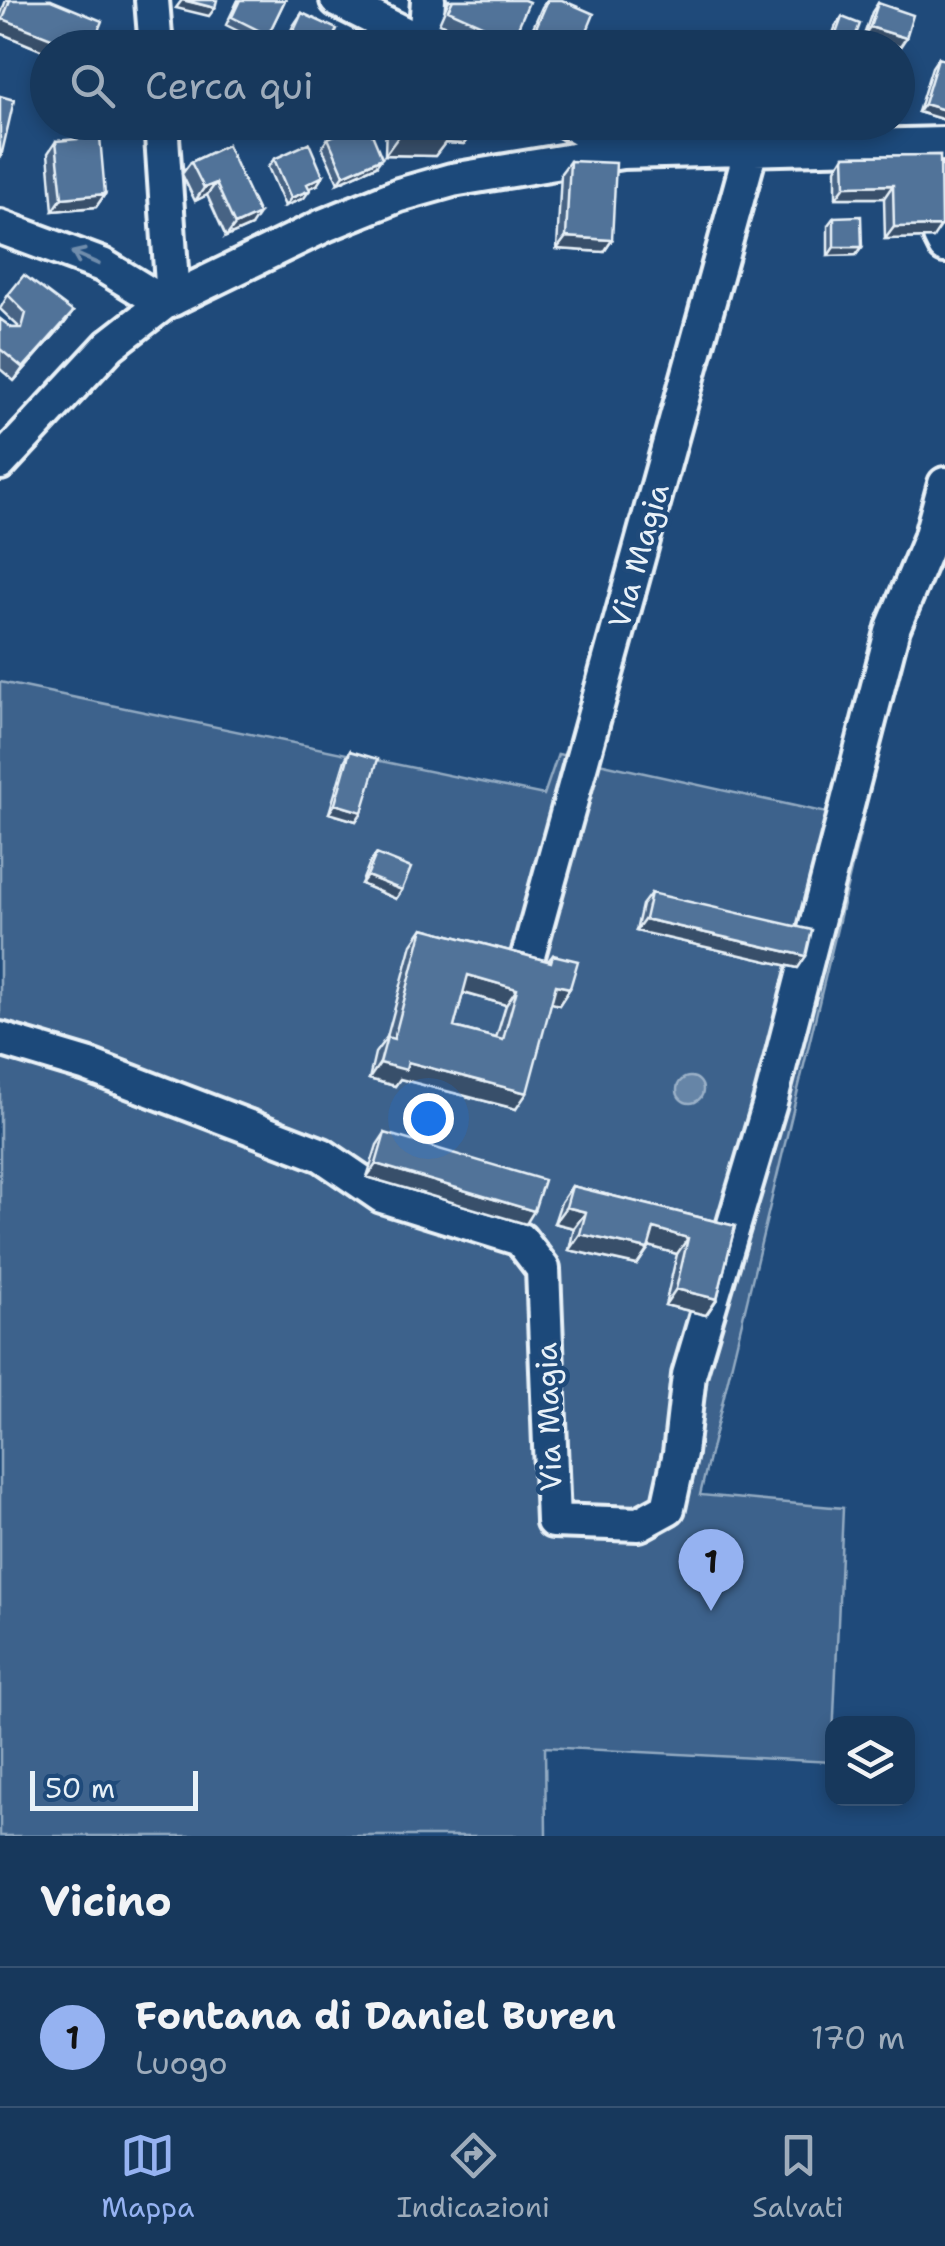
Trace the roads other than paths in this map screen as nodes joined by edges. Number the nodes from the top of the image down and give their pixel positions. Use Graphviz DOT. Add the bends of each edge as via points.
graph roads {
  1 [pos="152,0"];
  2 [pos="338,0"];
  3 [pos="428,0"];
  4 [pos="154,30"];
  5 [pos="399,30"];
  6 [pos="429,30"];
  7 [pos="162,140"];
  8 [pos="600,140"];
  9 [pos="942,144"];
  10 [pos="752,149"];
  11 [pos="622,152"];
  12 [pos="0,228"];
  13 [pos="945,246"];
  14 [pos="169,301"];
  15 [pos="1,459"];
  16 [pos="945,484"];
  17 [pos="526,963"];
  18 [pos="0,1040"];
  1 -- 4 [label="street"];
  2 -- 5 [label="street"];
  3 -- 6 [label="street"];
  7 -- 14 [label="street"];
  8 -- 11 [label="street"];
  9 -- 10 [label="street"];
  9 -- 13 [label="street"];
  10 -- 11 [label="street"];
  10 -- 17 [label="street, Via Magia"];
  11 -- 14 [label="street" via="399,195"];
  14 -- 12 [label="street, one-way" via="102,266"];
  14 -- 15 [label="street" via="110,345"];
  16 -- 18 [label="street, Via Magia" via="894,628 770,1103 689,1375 668,1508 639,1524 553,1521 543,1269 520,1239 382,1196 322,1155 87,1065"];
}
